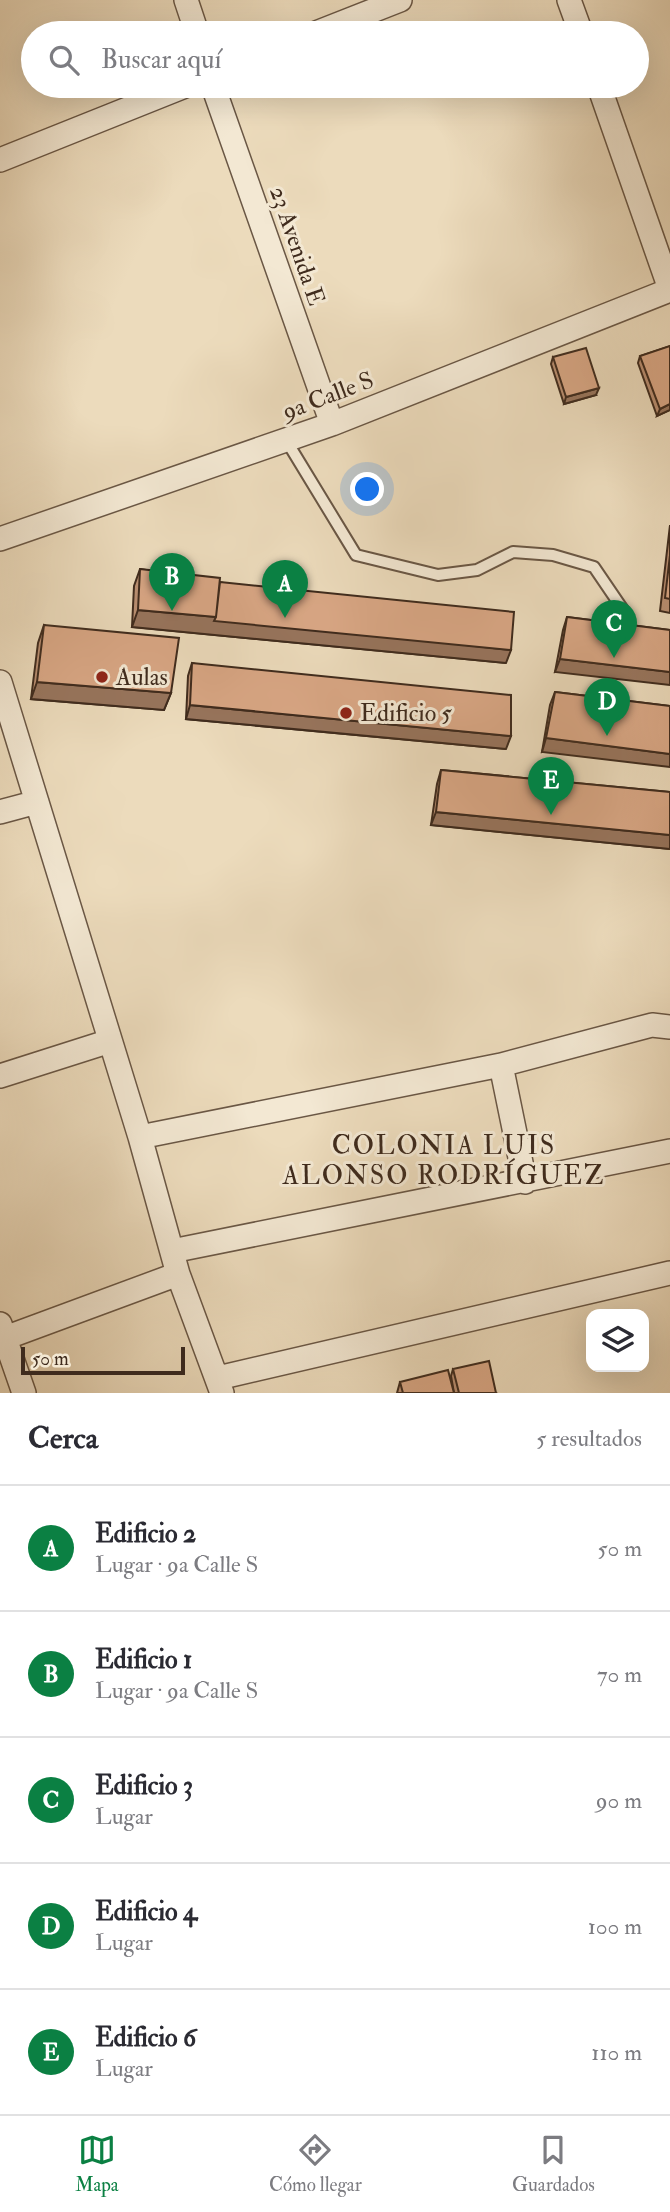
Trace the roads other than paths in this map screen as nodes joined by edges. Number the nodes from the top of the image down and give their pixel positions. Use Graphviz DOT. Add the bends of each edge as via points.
graph roads {
  1 [pos="187,0"];
  2 [pos="400,0"];
  3 [pos="569,0"];
  4 [pos="193,21"];
  5 [pos="347,21"];
  6 [pos="577,21"];
  7 [pos="155,98"];
  8 [pos="217,98"];
  9 [pos="603,98"];
  10 [pos="0,160"];
  11 [pos="670,290"];
  12 [pos="331,425"];
  13 [pos="286,440"];
  14 [pos="0,539"];
  15 [pos="628,618"];
  16 [pos="0,682"];
  17 [pos="37,802"];
  18 [pos="0,812"];
  19 [pos="670,1027"];
  20 [pos="110,1041"];
  21 [pos="501,1065"];
  22 [pos="0,1076"];
  23 [pos="140,1137"];
  24 [pos="670,1151"];
  25 [pos="525,1182"];
  26 [pos="172,1251"];
  27 [pos="670,1273"];
  28 [pos="178,1274"];
  29 [pos="2,1333"];
  30 [pos="220,1386"];
  31 [pos="21,1390"];
  1 -- 4 [label="street"];
  2 -- 5 [label="street"];
  3 -- 6 [label="street"];
  7 -- 10 [label="street"];
  8 -- 12 [label="street, 23 Avenida E"];
  9 -- 11 [label="street"];
  11 -- 12 [label="street, 9a Calle S"];
  12 -- 13 [label="street, 9a Calle S"];
  13 -- 14 [label="street, 9a Calle S"];
  13 -- 15 [label="lane" via="356,555 438,575 477,570 513,552 553,555 594,567"];
  16 -- 17 [label="street"];
  17 -- 18 [label="street"];
  17 -- 20 [label="street"];
  19 -- 21 [label="street" via="652,1025"];
  20 -- 22 [label="street"];
  20 -- 23 [label="street"];
  21 -- 23 [label="street"];
  21 -- 25 [label="street"];
  23 -- 26 [label="street"];
  24 -- 25 [label="street"];
  25 -- 26 [label="street"];
  26 -- 28 [label="street"];
  27 -- 30 [label="street"];
  28 -- 29 [label="street"];
  28 -- 30 [label="street"];
  29 -- 31 [label="street"];
}
